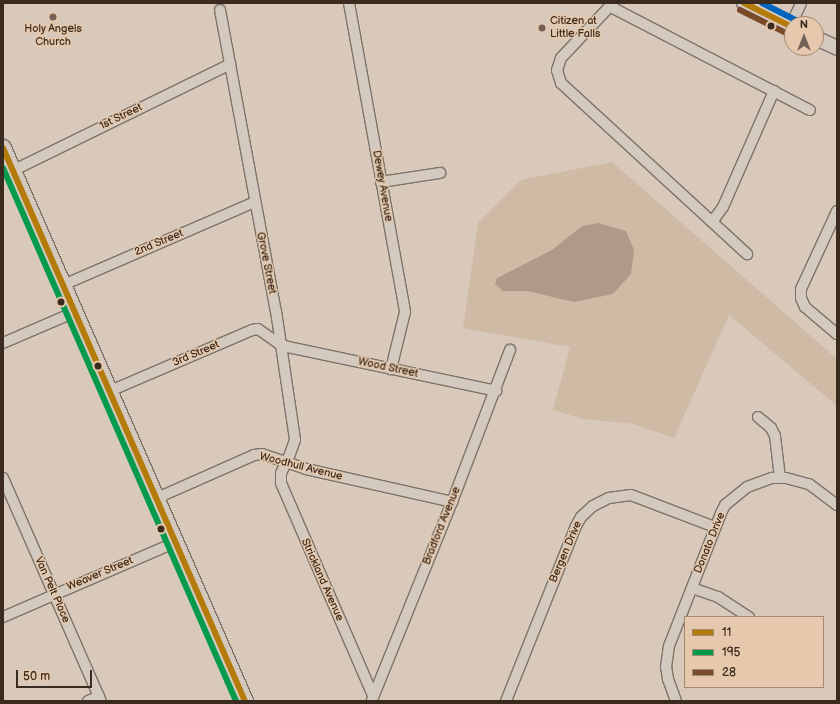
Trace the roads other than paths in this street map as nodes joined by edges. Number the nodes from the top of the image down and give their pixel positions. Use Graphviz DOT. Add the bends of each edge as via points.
graph roads {
  1 [pos="349,3"];
  2 [pos="744,3"];
  3 [pos="801,3"];
  4 [pos="612,5"];
  5 [pos="220,10"];
  6 [pos="796,16"];
  7 [pos="784,23"];
  8 [pos="824,42"];
  9 [pos="837,48"];
  10 [pos="230,64"];
  11 [pos="774,91"];
  12 [pos="810,110"];
  13 [pos="3,148"];
  14 [pos="12,171"];
  15 [pos="440,173"];
  16 [pos="381,182"];
  17 [pos="255,202"];
  18 [pos="837,211"];
  19 [pos="712,222"];
  20 [pos="747,254"];
  21 [pos="63,285"];
  22 [pos="75,312"];
  23 [pos="837,334"];
  24 [pos="3,343"];
  25 [pos="280,344"];
  26 [pos="510,350"];
  27 [pos="391,369"];
  28 [pos="496,391"];
  29 [pos="110,392"];
  30 [pos="758,416"];
  31 [pos="286,462"];
  32 [pos="3,478"];
  33 [pos="780,478"];
  34 [pos="6,495"];
  35 [pos="157,498"];
  36 [pos="452,502"];
  37 [pos="837,505"];
  38 [pos="715,528"];
  39 [pos="176,542"];
  40 [pos="692,588"];
  41 [pos="54,595"];
  42 [pos="747,616"];
  43 [pos="3,617"];
  44 [pos="100,699"];
  45 [pos="372,699"];
  46 [pos="88,701"];
  47 [pos="245,701"];
  48 [pos="506,701"];
  49 [pos="676,701"];
  1 -- 16 [label="street, Dewey Avenue"];
  2 -- 7 [label="main road"];
  3 -- 6 [label="street"];
  4 -- 11 [label="street"];
  4 -- 19 [label="street" via="561,58 557,70 561,84"];
  5 -- 10 [label="street, Grove Street"];
  8 -- 9 [label="main road"];
  10 -- 14 [label="street, 1st Street"];
  10 -- 17 [label="street, Grove Street"];
  11 -- 12 [label="street"];
  11 -- 19 [label="street" via="723,207"];
  13 -- 14 [label="main road"];
  14 -- 21 [label="main road"];
  15 -- 16 [label="street"];
  16 -- 27 [label="street, Dewey Avenue" via="405,312"];
  17 -- 21 [label="street, 2nd Street"];
  17 -- 25 [label="street, Grove Street"];
  18 -- 23 [label="street" via="802,284 800,298 805,307"];
  19 -- 20 [label="street"];
  21 -- 22 [label="main road"];
  22 -- 24 [label="street"];
  22 -- 29 [label="main road"];
  25 -- 27 [label="street, Wood Street"];
  25 -- 29 [label="street, 3rd Street" via="258,329 252,330"];
  25 -- 31 [label="street, Grove Street" via="295,440"];
  26 -- 28 [label="street, Bradford Avenue"];
  27 -- 28 [label="street, Wood Street"];
  28 -- 36 [label="street, Bradford Avenue"];
  29 -- 35 [label="main road"];
  30 -- 33 [label="street" via="771,428 775,436"];
  31 -- 35 [label="street, Woodhull Avenue" via="262,454 254,455"];
  31 -- 36 [label="street, Woodhull Avenue" via="306,469"];
  31 -- 45 [label="street, Strickland Avenue" via="281,472 283,491"];
  32 -- 34 [label="street, Van Pelt Place"];
  33 -- 37 [label="street, Donato Drive" via="809,484"];
  33 -- 38 [label="street, Donato Drive" via="759,482 739,493 725,505"];
  34 -- 41 [label="street, Van Pelt Place"];
  35 -- 39 [label="main road"];
  36 -- 45 [label="street, Bradford Avenue"];
  38 -- 40 [label="street, Donato Drive"];
  38 -- 48 [label="street, Bergen Drive" via="631,495 609,498 593,506 581,517 576,526"];
  39 -- 41 [label="street, Weaver Street"];
  39 -- 47 [label="main road"];
  40 -- 42 [label="street" via="718,597"];
  40 -- 49 [label="street, Donato Drive" via="667,655 668,679"];
  41 -- 43 [label="street, Weaver Street"];
  41 -- 44 [label="street, Van Pelt Place"];
  44 -- 46 [label="street"];
}
